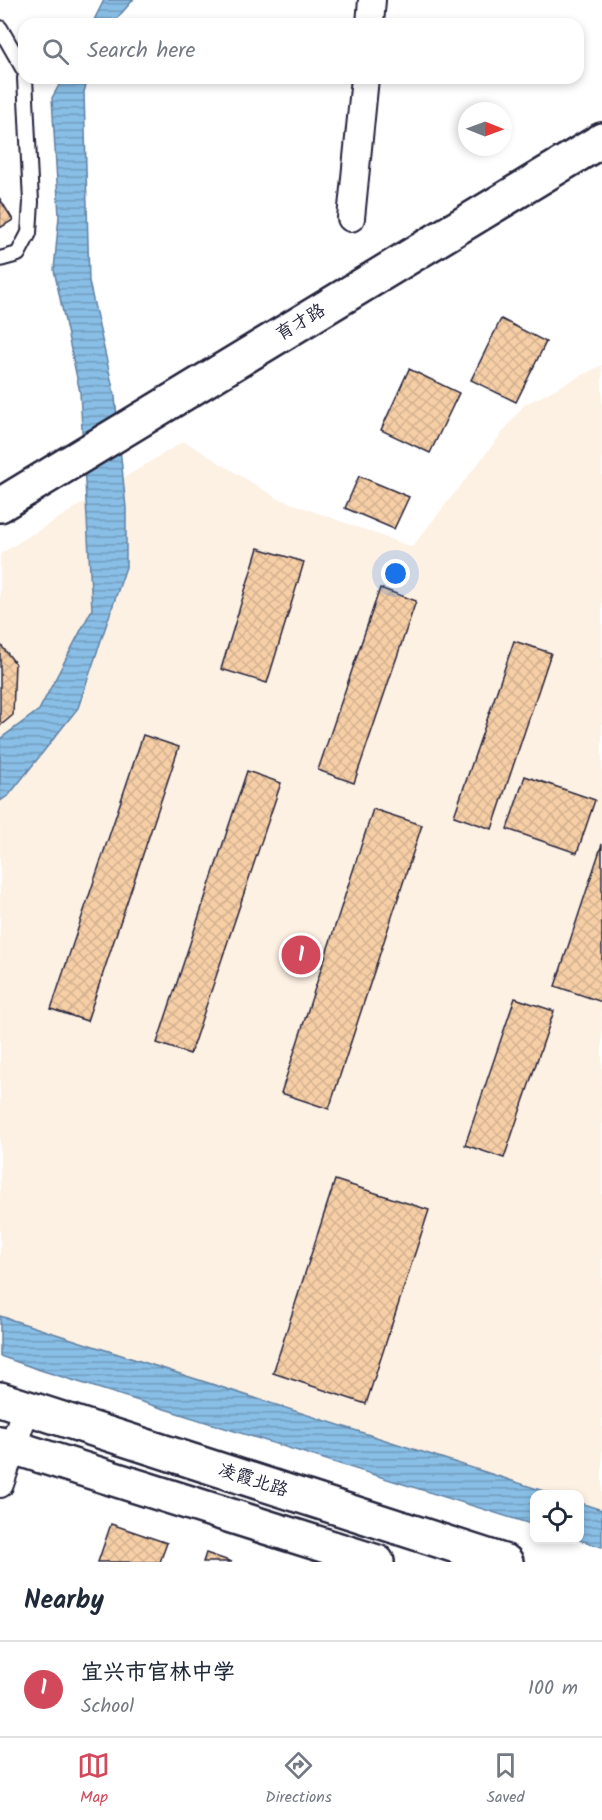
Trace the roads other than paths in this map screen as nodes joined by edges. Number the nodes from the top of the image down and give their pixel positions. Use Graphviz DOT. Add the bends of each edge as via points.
graph roads {
  1 [pos="372,0"];
  2 [pos="370,18"];
  3 [pos="0,28"];
  4 [pos="18,60"];
  5 [pos="25,84"];
  6 [pos="363,84"];
  7 [pos="602,140"];
  8 [pos="351,218"];
  9 [pos="0,259"];
  10 [pos="0,505"];
  11 [pos="13,1404"];
  12 [pos="6,1445"];
  13 [pos="0,1484"];
  14 [pos="377,1562"];
  15 [pos="506,1562"];
  1 -- 2 [label="street"];
  3 -- 4 [label="lane"];
  5 -- 9 [label="lane" via="29,234 18,254"];
  6 -- 8 [label="street"];
  7 -- 10 [label="street, 育才路"];
  11 -- 12 [label="street"];
  11 -- 15 [label="street, 凌霞北路"];
  12 -- 13 [label="street"];
  12 -- 14 [label="street"];
}
